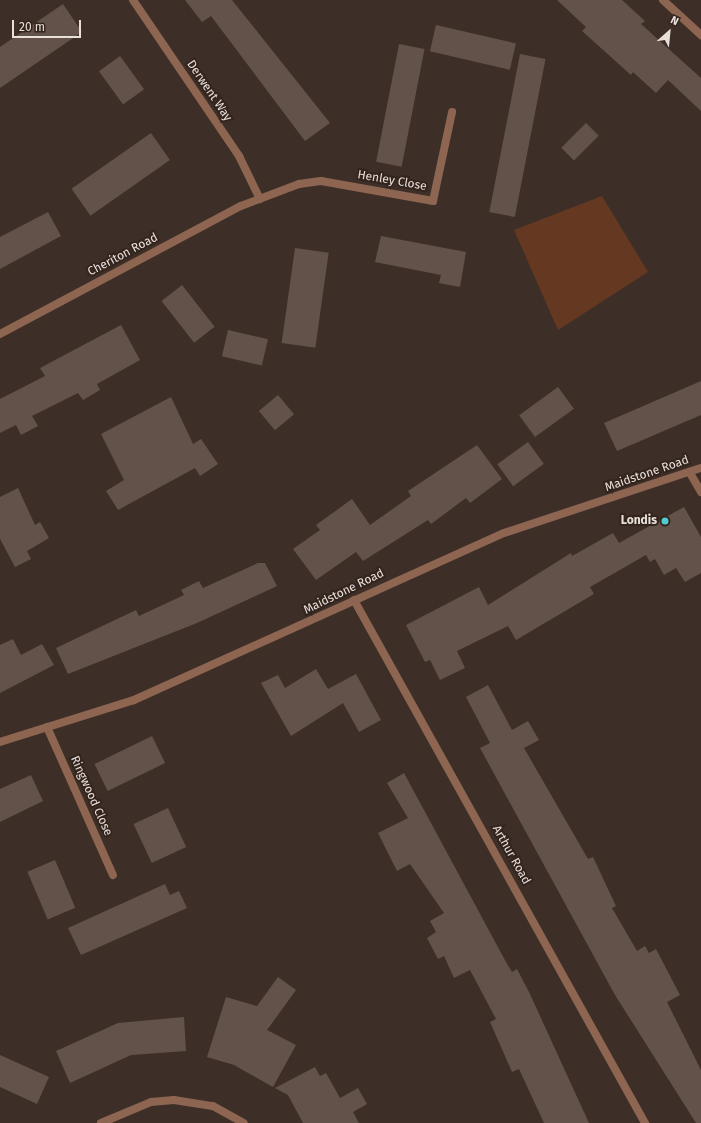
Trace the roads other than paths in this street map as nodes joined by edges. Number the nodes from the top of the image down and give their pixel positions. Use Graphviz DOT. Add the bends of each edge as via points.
graph roads {
  1 [pos="133,0"];
  2 [pos="663,0"];
  3 [pos="701,35"];
  4 [pos="452,112"];
  5 [pos="260,199"];
  6 [pos="0,334"];
  7 [pos="701,468"];
  8 [pos="690,473"];
  9 [pos="701,492"];
  10 [pos="354,600"];
  11 [pos="47,727"];
  12 [pos="0,742"];
  13 [pos="113,875"];
  14 [pos="101,1123"];
  15 [pos="244,1123"];
  16 [pos="645,1123"];
  1 -- 5 [label="street, Derwent Way" via="239,156"];
  2 -- 3 [label="street"];
  4 -- 5 [label="street, Henley Close" via="433,201 320,181 299,184"];
  5 -- 6 [label="street, Cheriton Road"];
  7 -- 8 [label="street, Maidstone Road"];
  8 -- 9 [label="street"];
  8 -- 10 [label="street, Maidstone Road" via="504,533"];
  10 -- 11 [label="street, Maidstone Road" via="134,700"];
  10 -- 16 [label="street, Arthur Road"];
  11 -- 12 [label="street, Maidstone Road"];
  11 -- 13 [label="street, Ringwood Close"];
  14 -- 15 [label="street" via="151,1102 174,1100 213,1106"];
}
